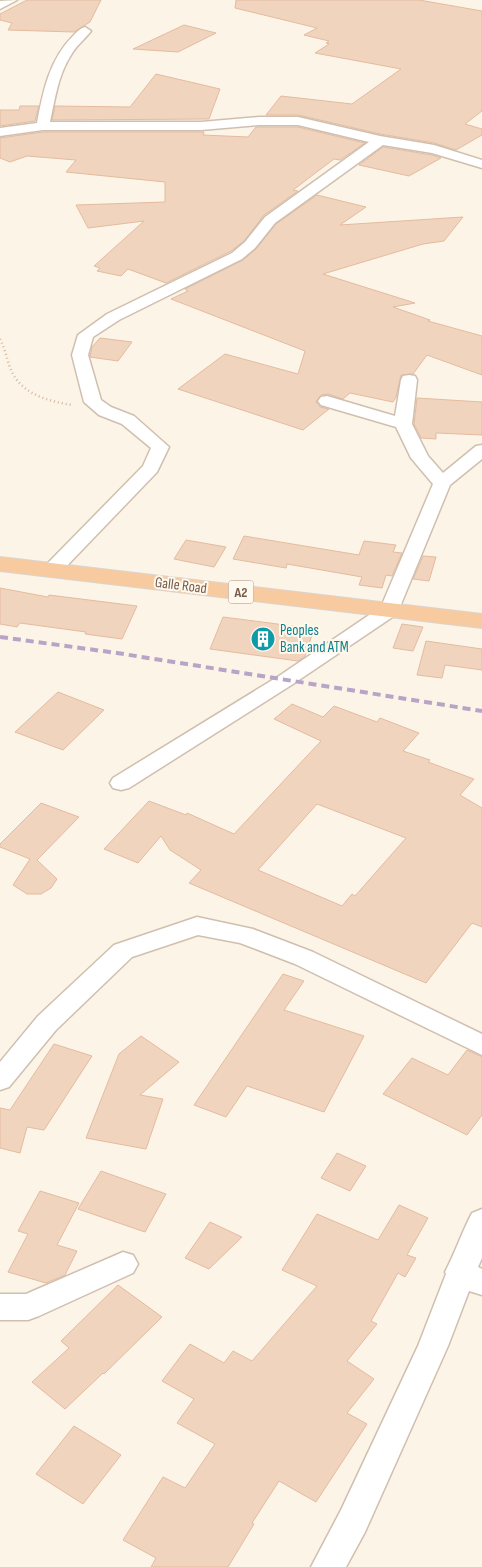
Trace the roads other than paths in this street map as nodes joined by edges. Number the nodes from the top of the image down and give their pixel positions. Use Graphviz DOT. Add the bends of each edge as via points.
graph roads {
  1 [pos="11,0"];
  2 [pos="0,5"];
  3 [pos="85,31"];
  4 [pos="43,126"];
  5 [pos="0,132"];
  6 [pos="380,140"];
  7 [pos="482,164"];
  8 [pos="409,380"];
  9 [pos="327,401"];
  10 [pos="403,424"];
  11 [pos="482,450"];
  12 [pos="442,482"];
  13 [pos="0,564"];
  14 [pos="52,570"];
  15 [pos="390,610"];
  16 [pos="482,622"];
  17 [pos="121,783"];
  18 [pos="482,1045"];
  19 [pos="0,1080"];
  20 [pos="482,1221"];
  21 [pos="123,1264"];
  22 [pos="471,1278"];
  23 [pos="0,1307"];
  24 [pos="328,1567"];
  1 -- 2 [label="street"];
  3 -- 4 [label="street" via="57,64"];
  4 -- 5 [label="street"];
  4 -- 6 [label="street" via="201,126 298,121"];
  6 -- 7 [label="street" via="434,149"];
  6 -- 14 [label="street" via="270,220 237,256 113,317 86,335 80,355 93,402 105,411 128,420 160,447 151,468"];
  8 -- 10 [label="street"];
  9 -- 10 [label="street"];
  10 -- 12 [label="street" via="420,458"];
  11 -- 12 [label="street"];
  12 -- 15 [label="street"];
  13 -- 14 [label="highway, Galle Road / A2"];
  14 -- 15 [label="highway, Galle Road / A2"];
  15 -- 16 [label="highway, Galle Road / A2"];
  15 -- 17 [label="street" via="286,680"];
  18 -- 19 [label="street" via="304,958 244,935 198,926 123,951 47,1023"];
  20 -- 22 [label="street"];
  21 -- 23 [label="street" via="28,1307"];
  22 -- 24 [label="street" via="433,1346"];
}
